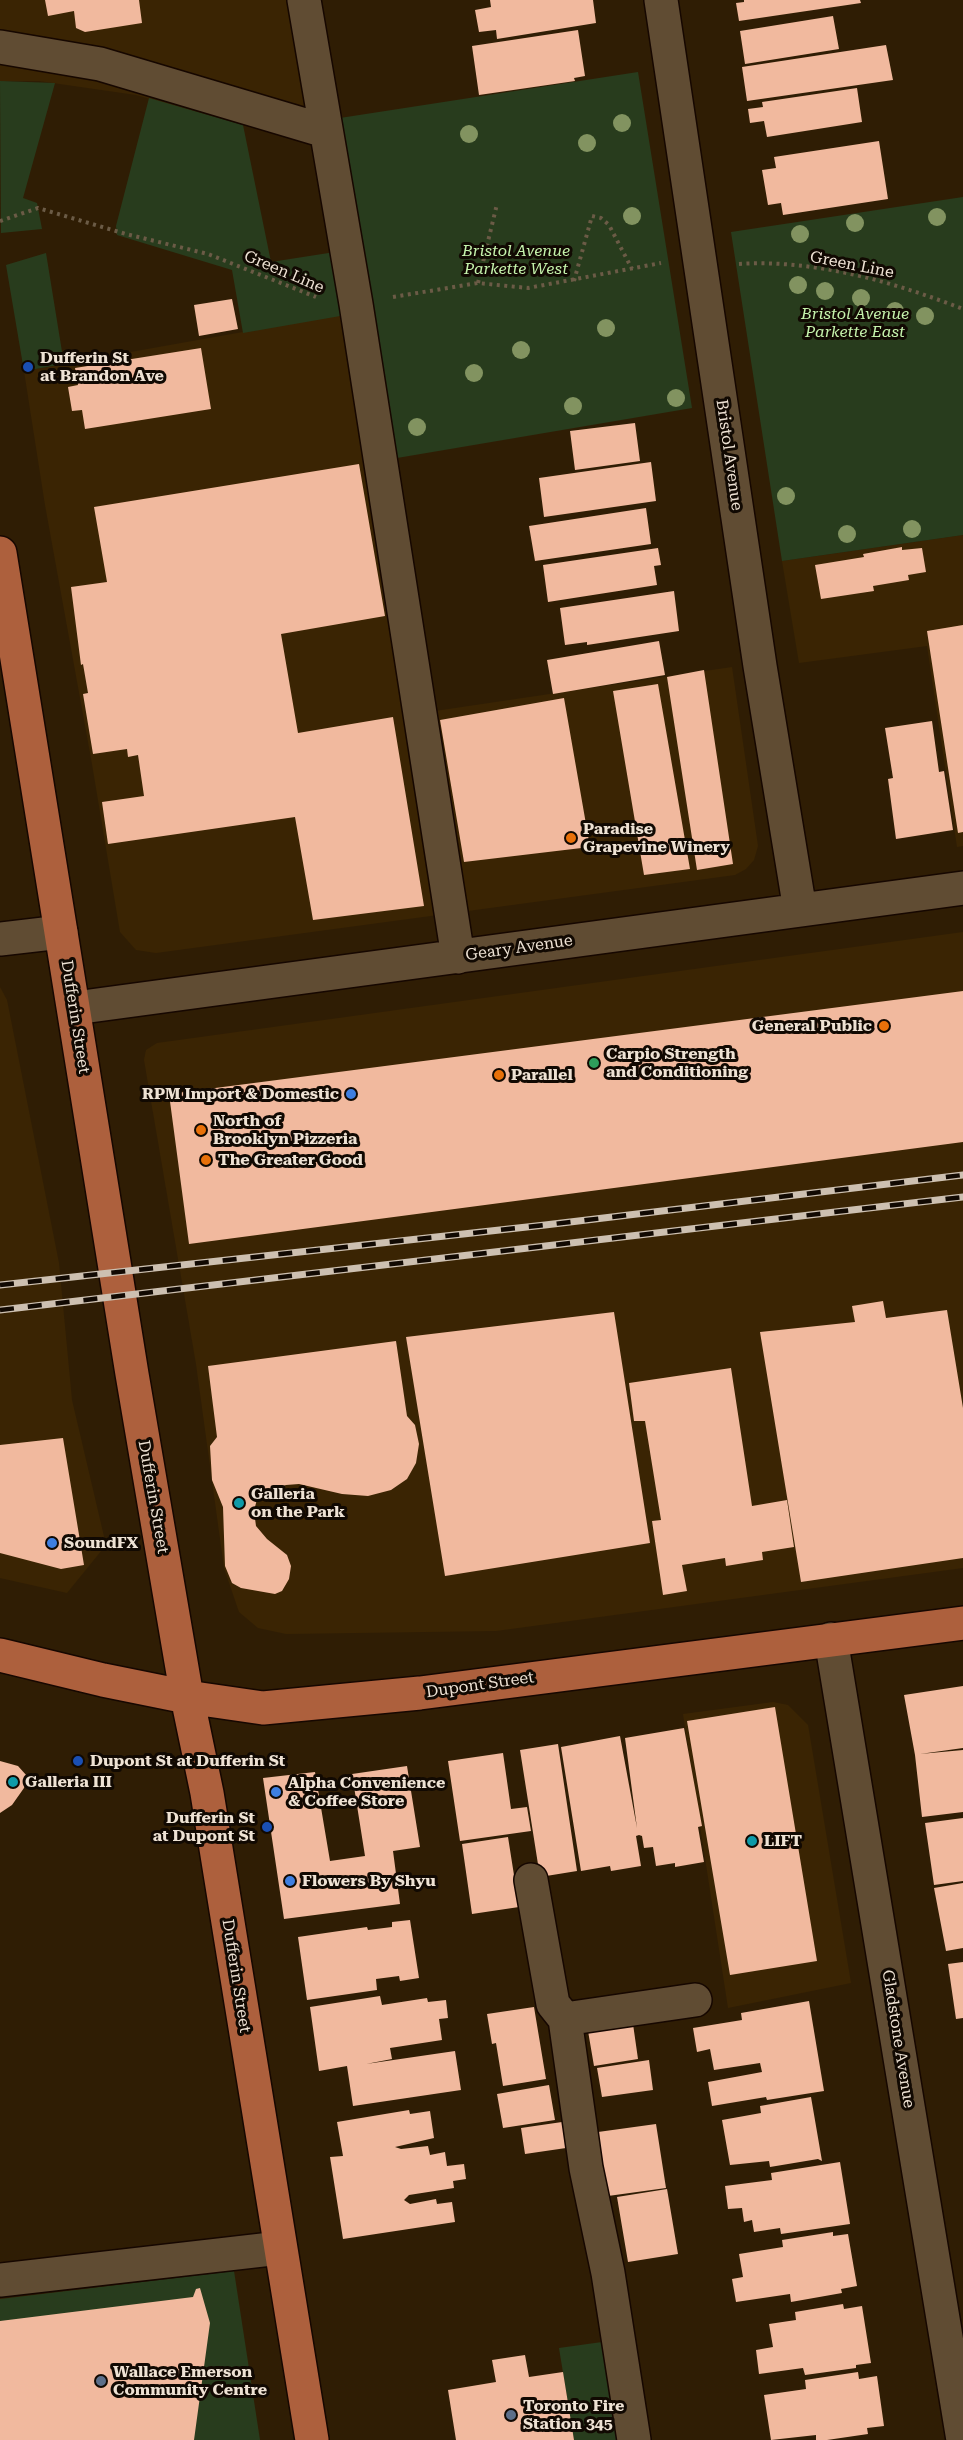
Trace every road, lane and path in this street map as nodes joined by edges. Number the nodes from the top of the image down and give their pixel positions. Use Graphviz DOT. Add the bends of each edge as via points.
graph roads {
  1 [pos="304,0"];
  2 [pos="661,0"];
  3 [pos="0,47"];
  4 [pos="325,131"];
  5 [pos="497,204"];
  6 [pos="0,221"];
  7 [pos="663,262"];
  8 [pos="732,264"];
  9 [pos="632,269"];
  10 [pos="574,281"];
  11 [pos="478,283"];
  12 [pos="356,304"];
  13 [pos="963,309"];
  14 [pos="0,553"];
  15 [pos="963,888"];
  16 [pos="800,910"];
  17 [pos="61,932"];
  18 [pos="0,939"];
  19 [pos="458,957"];
  20 [pos="75,1008"];
  21 [pos="963,1623"];
  22 [pos="831,1639"];
  23 [pos="0,1655"];
  24 [pos="187,1697"];
  25 [pos="531,1880"];
  26 [pos="695,2000"];
  27 [pos="566,2019"];
  28 [pos="280,2248"];
  29 [pos="0,2280"];
  30 [pos="312,2440"];
  31 [pos="634,2440"];
  32 [pos="963,2440"];
  1 -- 4 [label="street"];
  2 -- 16 [label="street, Bristol Avenue"];
  3 -- 4 [label="street" via="100,64"];
  4 -- 12 [label="street"];
  5 -- 11 [label="path"];
  6 -- 12 [label="path, Green Line" via="38,208 208,254 327,302"];
  7 -- 9 [label="path, Green Line"];
  8 -- 13 [label="path, Green Line" via="784,265 841,273 907,288"];
  9 -- 10 [label="path, Green Line"];
  9 -- 10 [label="path" via="609,225 592,216"];
  10 -- 11 [label="path, Green Line" via="528,288"];
  11 -- 12 [label="path, Green Line"];
  12 -- 19 [label="street"];
  14 -- 17 [label="main road, Dufferin Street"];
  15 -- 16 [label="street, Geary Avenue"];
  16 -- 19 [label="street, Geary Avenue"];
  17 -- 18 [label="street"];
  17 -- 20 [label="main road, Dufferin Street"];
  19 -- 20 [label="street, Geary Avenue"];
  20 -- 24 [label="main road, Dufferin Street"];
  21 -- 22 [label="main road, Dupont Street"];
  22 -- 24 [label="main road, Dupont Street" via="420,1693 263,1708"];
  22 -- 32 [label="street, Gladstone Avenue"];
  23 -- 24 [label="main road, Dupont Street"];
  24 -- 28 [label="main road, Dufferin Street" via="207,1793"];
  25 -- 27 [label="street" via="553,2004"];
  26 -- 27 [label="street"];
  27 -- 31 [label="street" via="586,2168 608,2273"];
  28 -- 29 [label="street"];
  28 -- 30 [label="main road, Dufferin Street"];
}
